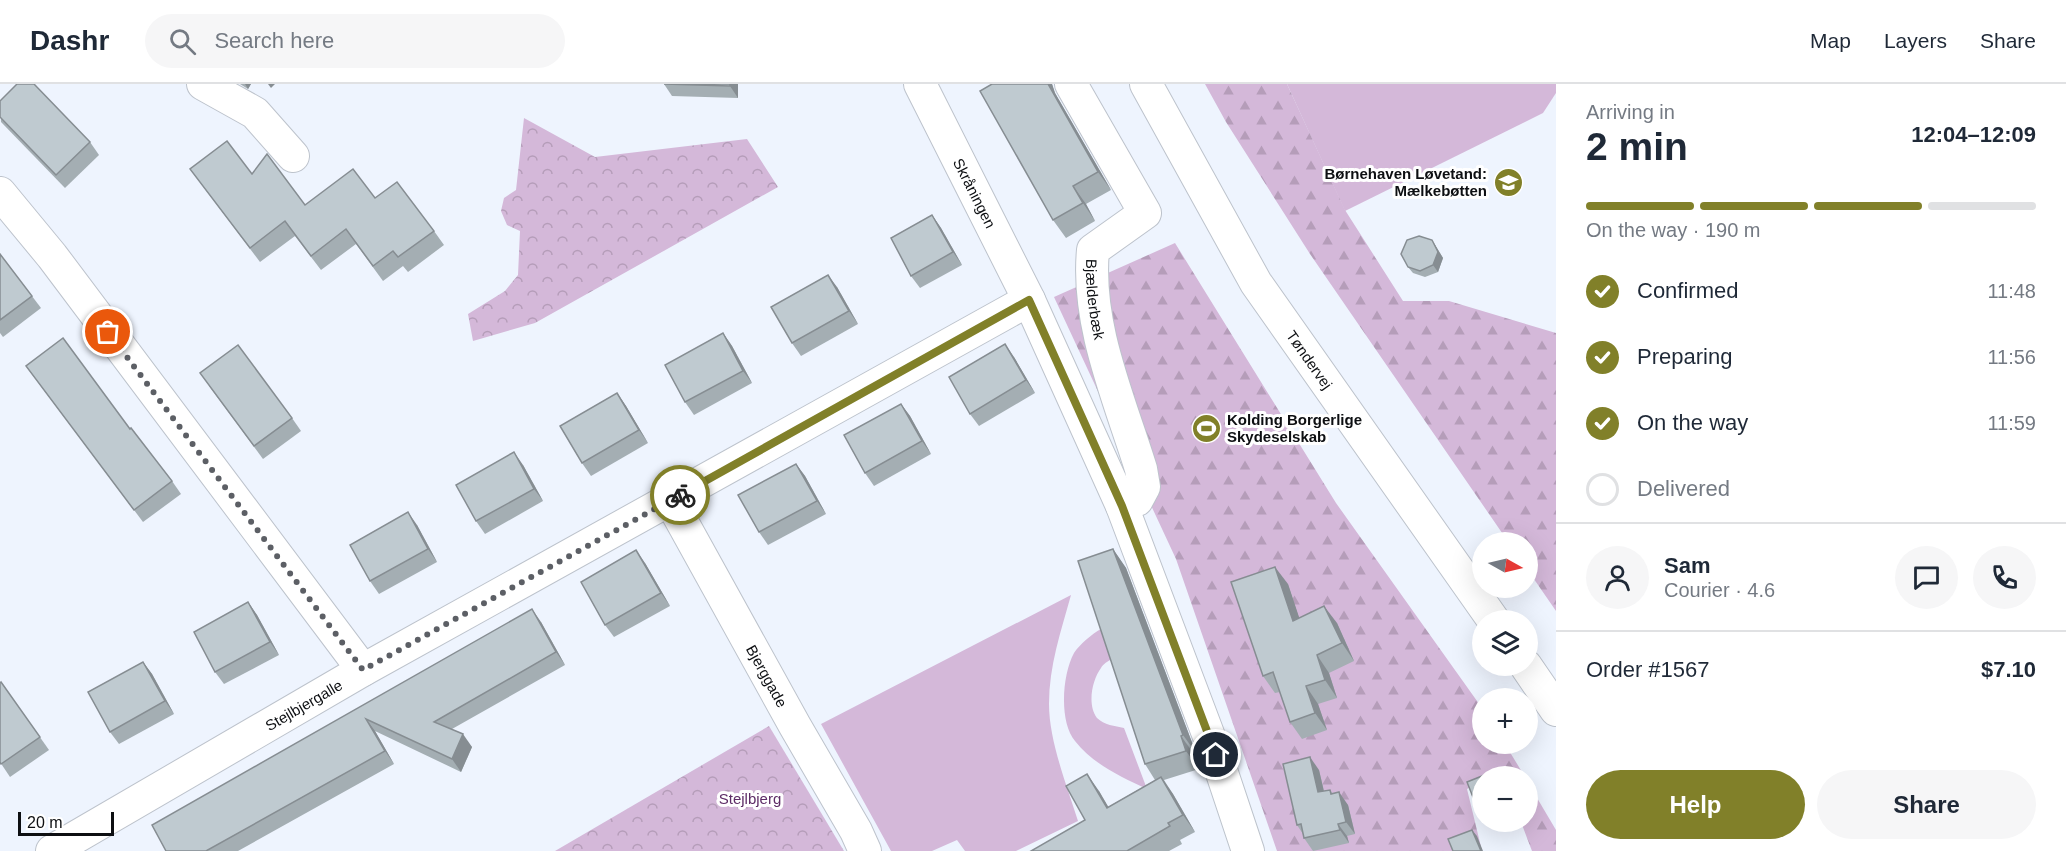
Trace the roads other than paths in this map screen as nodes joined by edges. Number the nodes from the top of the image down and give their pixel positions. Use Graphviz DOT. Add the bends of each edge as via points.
graph roads {
  1 [pos="203,84"];
  2 [pos="920,84"];
  3 [pos="1071,84"];
  4 [pos="1146,84"];
  5 [pos="293,156"];
  6 [pos="0,193"];
  7 [pos="1029,300"];
  8 [pos="670,500"];
  9 [pos="1122,506"];
  10 [pos="1486,610"];
  11 [pos="363,670"];
  12 [pos="1533,676"];
  13 [pos="1556,710"];
  14 [pos="52,851"];
  15 [pos="865,851"];
  16 [pos="1248,851"];
  1 -- 5 [label="street" via="255,113"];
  2 -- 7 [label="street, Skråningen"];
  3 -- 9 [label="street, Bjælderbæk" via="1145,213 1094,250 1091,275 1107,363 1144,487 1137,500"];
  4 -- 10 [label="street, Tøndervej" via="1256,283"];
  6 -- 11 [label="street" via="52,256"];
  7 -- 8 [label="street, Stejlbjergalle"];
  7 -- 9 [label="street"];
  8 -- 11 [label="street, Stejlbjergalle"];
  8 -- 15 [label="street, Bjerggade"];
  9 -- 16 [label="street"];
  11 -- 14 [label="street, Stejlbjergalle"];
  12 -- 13 [label="street"];
}
